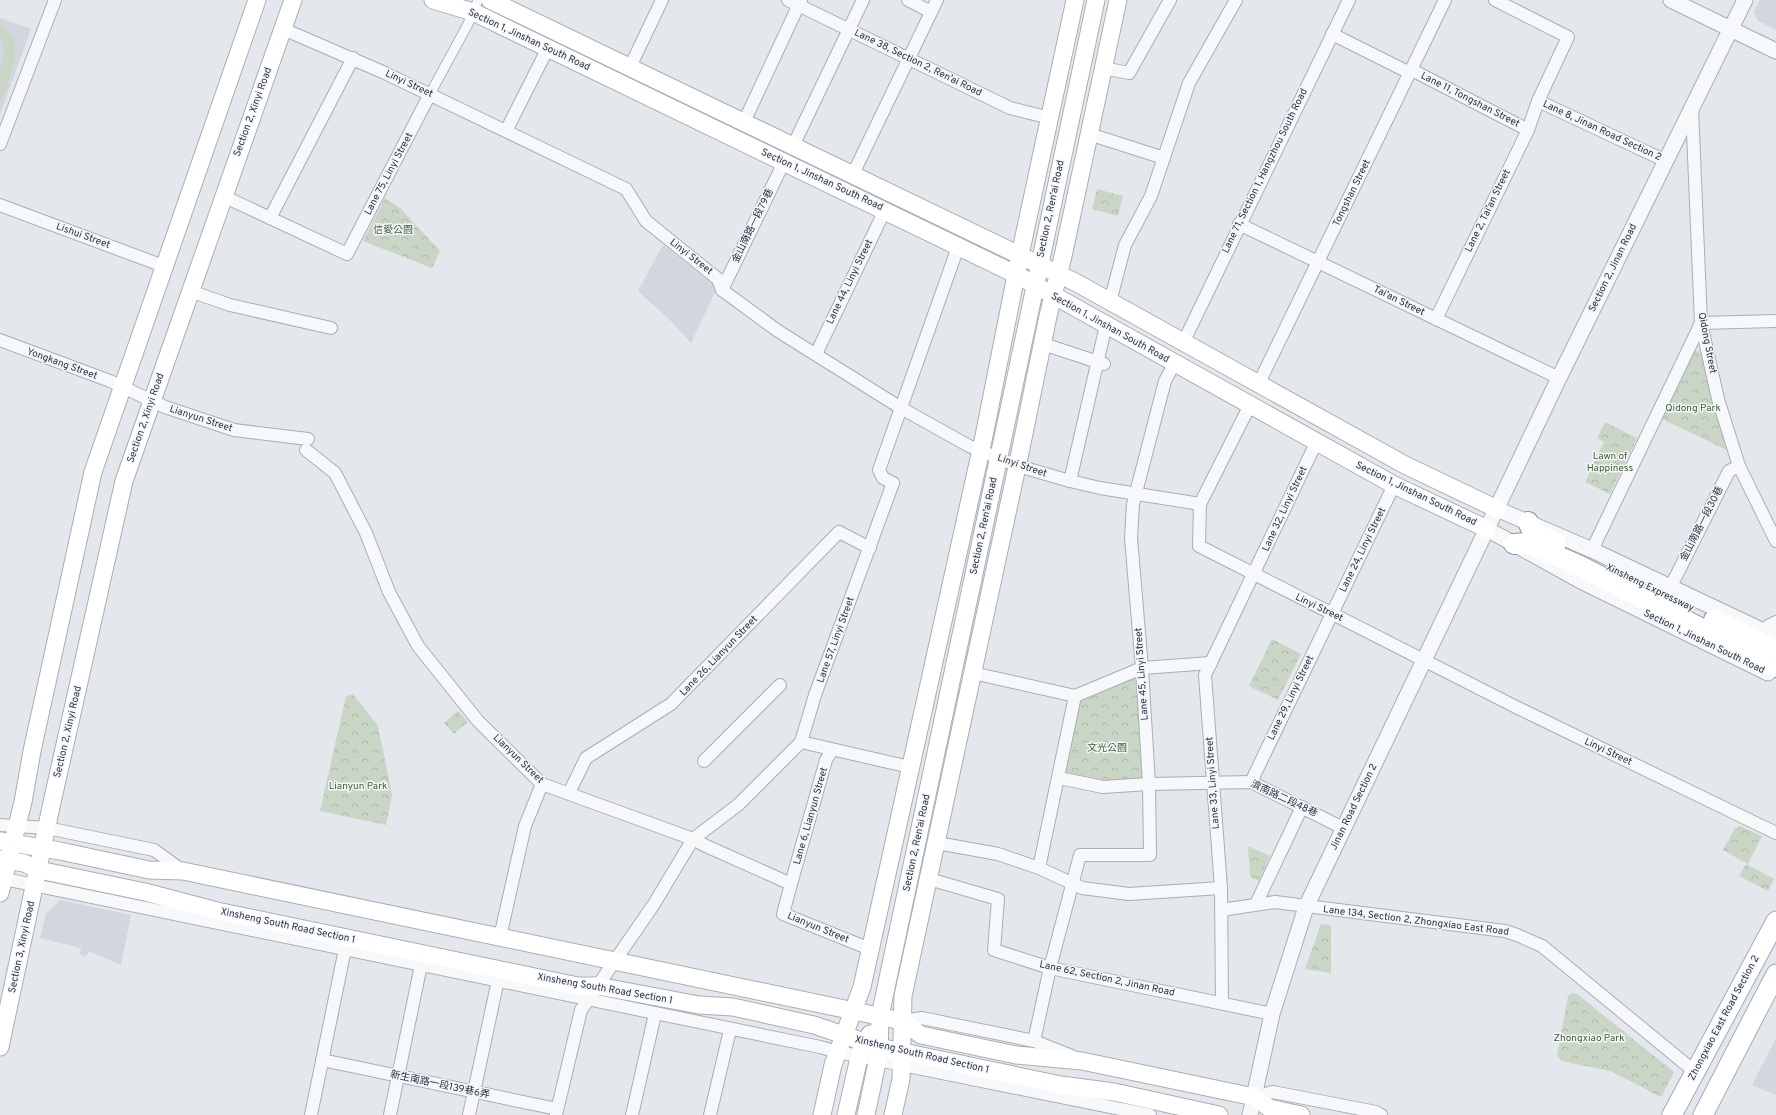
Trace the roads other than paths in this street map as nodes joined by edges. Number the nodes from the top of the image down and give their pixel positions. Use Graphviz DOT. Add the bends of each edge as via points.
graph roads {
  1 [pos="55,0"];
  2 [pos="257,0"];
  3 [pos="293,0"];
  4 [pos="433,0"];
  5 [pos="490,0"];
  6 [pos="662,0"];
  7 [pos="862,0"];
  8 [pos="908,0"];
  9 [pos="937,0"];
  10 [pos="1075,0"];
  11 [pos="1096,0"];
  12 [pos="1118,0"];
  13 [pos="1170,0"];
  14 [pos="1236,0"];
  15 [pos="1349,0"];
  16 [pos="1445,0"];
  17 [pos="1495,0"];
  18 [pos="1671,0"];
  19 [pos="1745,0"];
  20 [pos="796,2"];
  21 [pos="476,6"];
  22 [pos="932,12"];
  23 [pos="283,29"];
  24 [pos="848,29"];
  25 [pos="1731,29"];
  26 [pos="1332,34"];
  27 [pos="548,48"];
  28 [pos="1776,51"];
  29 [pos="353,58"];
  30 [pos="909,59"];
  31 [pos="630,67"];
  32 [pos="1103,68"];
  33 [pos="1411,72"];
  34 [pos="430,94"];
  35 [pos="1538,101"];
  36 [pos="1692,108"];
  37 [pos="1050,118"];
  38 [pos="744,122"];
  39 [pos="1528,130"];
  40 [pos="506,131"];
  41 [pos="1089,134"];
  42 [pos="0,144"];
  43 [pos="793,146"];
  44 [pos="1164,158"];
  45 [pos="1666,161"];
  46 [pos="784,162"];
  47 [pos="853,174"];
  48 [pos="223,196"];
  49 [pos="0,205"];
  50 [pos="885,210"];
  51 [pos="270,218"];
  52 [pos="1239,224"];
  53 [pos="958,247"];
  54 [pos="1020,255"];
  55 [pos="1318,262"];
  56 [pos="1040,265"];
  57 [pos="166,267"];
  58 [pos="1017,275"];
  59 [pos="1059,275"];
  60 [pos="1035,285"];
  61 [pos="722,290"];
  62 [pos="190,291"];
  63 [pos="1053,296"];
  64 [pos="1110,302"];
  65 [pos="1436,319"];
  66 [pos="1776,321"];
  67 [pos="1701,323"];
  68 [pos="1106,325"];
  69 [pos="331,328"];
  70 [pos="0,340"];
  71 [pos="1182,342"];
  72 [pos="1043,344"];
  73 [pos="816,354"];
  74 [pos="1101,363"];
  75 [pos="1174,364"];
  76 [pos="1559,378"];
  77 [pos="1258,385"];
  78 [pos="123,387"];
  79 [pos="151,401"];
  80 [pos="1250,405"];
  81 [pos="901,408"];
  82 [pos="1316,443"];
  83 [pos="980,451"];
  84 [pos="998,458"];
  85 [pos="1018,466"];
  86 [pos="1739,466"];
  87 [pos="1070,482"];
  88 [pos="1394,485"];
  89 [pos="1136,493"];
  90 [pos="1200,504"];
  91 [pos="1497,509"];
  92 [pos="1528,522"];
  93 [pos="1487,529"];
  94 [pos="1776,541"];
  95 [pos="1514,544"];
  96 [pos="870,548"];
  97 [pos="1584,557"];
  98 [pos="1253,575"];
  99 [pos="1670,588"];
  100 [pos="1332,614"];
  101 [pos="1772,630"];
  102 [pos="1776,650"];
  103 [pos="1424,661"];
  104 [pos="1211,663"];
  105 [pos="1776,667"];
  106 [pos="1142,668"];
  107 [pos="973,673"];
  108 [pos="1776,677"];
  109 [pos="780,685"];
  110 [pos="1075,696"];
  111 [pos="801,742"];
  112 [pos="832,750"];
  113 [pos="704,761"];
  114 [pos="910,767"];
  115 [pos="1058,778"];
  116 [pos="1213,782"];
  117 [pos="1250,782"];
  118 [pos="542,784"];
  119 [pos="1149,784"];
  120 [pos="570,793"];
  121 [pos="1302,807"];
  122 [pos="8,826"];
  123 [pos="47,828"];
  124 [pos="1344,828"];
  125 [pos="1776,833"];
  126 [pos="693,838"];
  127 [pos="6,842"];
  128 [pos="937,843"];
  129 [pos="43,848"];
  130 [pos="4,860"];
  131 [pos="1039,868"];
  132 [pos="183,871"];
  133 [pos="37,877"];
  134 [pos="929,878"];
  135 [pos="1,883"];
  136 [pos="1073,883"];
  137 [pos="792,884"];
  138 [pos="1221,888"];
  139 [pos="1256,904"];
  140 [pos="1306,907"];
  141 [pos="1221,910"];
  142 [pos="1776,921"];
  143 [pos="500,937"];
  144 [pos="346,949"];
  145 [pos="870,949"];
  146 [pos="615,961"];
  147 [pos="421,965"];
  148 [pos="1050,968"];
  149 [pos="1776,974"];
  150 [pos="498,980"];
  151 [pos="593,993"];
  152 [pos="1222,1003"];
  153 [pos="854,1011"];
  154 [pos="656,1014"];
  155 [pos="1272,1014"];
  156 [pos="880,1016"];
  157 [pos="902,1021"];
  158 [pos="730,1030"];
  159 [pos="1034,1041"];
  160 [pos="841,1044"];
  161 [pos="0,1047"];
  162 [pos="871,1052"];
  163 [pos="902,1058"];
  164 [pos="322,1060"];
  165 [pos="1082,1061"];
  166 [pos="1694,1071"];
  167 [pos="398,1076"];
  168 [pos="474,1092"];
  169 [pos="1254,1097"];
  170 [pos="557,1112"];
  171 [pos="311,1115"];
  172 [pos="390,1115"];
  173 [pos="469,1115"];
  174 [pos="632,1115"];
  175 [pos="710,1115"];
  176 [pos="822,1115"];
  177 [pos="846,1115"];
  178 [pos="866,1115"];
  179 [pos="893,1115"];
  180 [pos="1150,1115"];
  181 [pos="1219,1115"];
  182 [pos="1250,1115"];
  183 [pos="1301,1115"];
  184 [pos="1381,1115"];
  185 [pos="1672,1115"];
  186 [pos="1703,1115"];
  1 -- 42 [label="street"];
  2 -- 57 [label="main road"];
  3 -- 23 [label="main road, Section 2, Xinyi Road"];
  4 -- 21 [label="main road, Section 1, Jinshan South Road"];
  5 -- 31 [label="main road, Section 1, Jinshan South Road"];
  6 -- 31 [label="street"];
  7 -- 24 [label="street"];
  8 -- 22 [label="street"];
  9 -- 22 [label="street"];
  10 -- 37 [label="main road, Section 2, Ren’ai Road"];
  11 -- 56 [label="main road, Section 2, Ren’ai Road"];
  12 -- 32 [label="main road, Section 2, Ren’ai Road"];
  13 -- 32 [label="street" via="1129,73"];
  14 -- 44 [label="street" via="1189,83"];
  15 -- 26 [label="street, Lane 71, Section 1, Hangzhou South Road"];
  16 -- 33 [label="street, Tongshan Street"];
  17 -- 35 [label="street, Lane 2, Tai’an Street" via="1568,37"];
  18 -- 25 [label="street"];
  19 -- 25 [label="street, Section 2, Jinan Road"];
  20 -- 24 [label="street, Lane 38, Section 2, Ren’ai Road"];
  20 -- 38 [label="street"];
  21 -- 27 [label="main road, Section 1, Jinshan South Road"];
  21 -- 34 [label="street"];
  22 -- 30 [label="street"];
  23 -- 29 [label="street, Linyi Street"];
  23 -- 48 [label="main road, Section 2, Xinyi Road"];
  24 -- 30 [label="street, Lane 38, Section 2, Ren’ai Road"];
  24 -- 43 [label="street"];
  25 -- 28 [label="street"];
  25 -- 36 [label="street, Section 2, Jinan Road"];
  26 -- 33 [label="street, Lane 11, Tongshan Street"];
  26 -- 52 [label="street, Lane 71, Section 1, Hangzhou South Road"];
  27 -- 40 [label="street"];
  27 -- 46 [label="main road, Section 1, Jinshan South Road"];
  29 -- 34 [label="street, Linyi Street"];
  29 -- 51 [label="street"];
  30 -- 37 [label="street, Lane 38, Section 2, Ren’ai Road" via="1010,108"];
  30 -- 47 [label="street"];
  31 -- 38 [label="main road, Section 1, Jinshan South Road"];
  32 -- 41 [label="main road, Section 2, Ren’ai Road"];
  33 -- 39 [label="street, Lane 11, Tongshan Street"];
  33 -- 55 [label="street, Tongshan Street"];
  34 -- 40 [label="street, Linyi Street"];
  34 -- 51 [label="street, Lane 75, Linyi Street" via="347,254"];
  35 -- 39 [label="street, Lane 2, Tai’an Street"];
  35 -- 45 [label="street, Lane 8, Jinan Road Section 2"];
  36 -- 45 [label="street, Section 2, Jinan Road"];
  36 -- 67 [label="street, Qidong Street"];
  37 -- 54 [label="main road, Section 2, Ren’ai Road"];
  38 -- 43 [label="main road, Section 1, Jinshan South Road"];
  39 -- 65 [label="street, Lane 2, Tai’an Street"];
  40 -- 61 [label="street, Linyi Street" via="626,189 646,221 718,279"];
  41 -- 44 [label="street"];
  41 -- 59 [label="main road, Section 2, Ren’ai Road"];
  43 -- 47 [label="main road, Section 1, Jinshan South Road"];
  44 -- 64 [label="street" via="1151,196 1125,245"];
  45 -- 76 [label="street, Section 2, Jinan Road"];
  46 -- 50 [label="main road, Section 1, Jinshan South Road"];
  46 -- 61 [label="street, 金山南路一段79巷"];
  47 -- 54 [label="main road, Section 1, Jinshan South Road"];
  48 -- 51 [label="street"];
  48 -- 62 [label="main road, Section 2, Xinyi Road"];
  49 -- 57 [label="street, Lishui Street"];
  50 -- 53 [label="main road, Section 1, Jinshan South Road"];
  50 -- 73 [label="street, Lane 44, Linyi Street"];
  52 -- 55 [label="street, Tai’an Street"];
  52 -- 71 [label="street, Lane 71, Section 1, Hangzhou South Road"];
  53 -- 58 [label="main road, Section 1, Jinshan South Road"];
  53 -- 81 [label="street"];
  54 -- 56 [label="main road, Section 1, Jinshan South Road"];
  54 -- 58 [label="main road, Section 2, Ren’ai Road"];
  55 -- 65 [label="street, Tai’an Street"];
  55 -- 77 [label="street, Tongshan Street"];
  56 -- 59 [label="main road, Section 1, Jinshan South Road"];
  56 -- 60 [label="main road, Section 2, Ren’ai Road"];
  57 -- 78 [label="main road"];
  58 -- 60 [label="main road, Section 1, Jinshan South Road"];
  58 -- 83 [label="main road, Section 2, Ren’ai Road"];
  59 -- 63 [label="main road, Section 2, Ren’ai Road"];
  59 -- 64 [label="main road, Section 1, Jinshan South Road"];
  60 -- 63 [label="main road, Section 1, Jinshan South Road"];
  60 -- 84 [label="main road, Section 2, Ren’ai Road"];
  61 -- 73 [label="street, Linyi Street" via="778,331"];
  62 -- 69 [label="street" via="230,305"];
  62 -- 79 [label="main road, Section 2, Xinyi Road"];
  63 -- 68 [label="main road, Section 1, Jinshan South Road"];
  63 -- 72 [label="main road, Section 2, Ren’ai Road"];
  64 -- 71 [label="main road, Section 1, Jinshan South Road"];
  65 -- 76 [label="street, Tai’an Street"];
  66 -- 67 [label="street"];
  67 -- 86 [label="street, Qidong Street" via="1718,399"];
  67 -- 97 [label="street"];
  68 -- 74 [label="street"];
  68 -- 75 [label="main road, Section 1, Jinshan South Road"];
  70 -- 78 [label="street, Yongkang Street"];
  71 -- 77 [label="main road, Section 1, Jinshan South Road"];
  72 -- 74 [label="street"];
  72 -- 85 [label="main road, Section 2, Ren’ai Road"];
  73 -- 81 [label="street, Linyi Street"];
  74 -- 87 [label="street"];
  75 -- 80 [label="main road, Section 1, Jinshan South Road"];
  75 -- 89 [label="street, Lane 45, Linyi Street" via="1161,380"];
  76 -- 91 [label="street, Section 2, Jinan Road"];
  77 -- 91 [label="main road, Section 1, Jinshan South Road" via="1405,465"];
  78 -- 79 [label="street, Lianyun Street"];
  78 -- 122 [label="main road" via="93,472 23,802"];
  79 -- 118 [label="street, Lianyun Street" via="234,430 307,444 335,473 366,533 389,592 418,646 441,678 478,721"];
  79 -- 123 [label="main road, Section 2, Xinyi Road" via="124,481"];
  80 -- 82 [label="main road, Section 1, Jinshan South Road"];
  80 -- 90 [label="street"];
  81 -- 83 [label="street, Linyi Street"];
  81 -- 96 [label="street, Lane 57, Linyi Street" via="879,470 883,478 893,483"];
  82 -- 88 [label="main road, Section 1, Jinshan South Road"];
  82 -- 98 [label="street, Lane 32, Linyi Street"];
  83 -- 84 [label="street, Linyi Street"];
  83 -- 114 [label="main road, Section 2, Ren’ai Road"];
  84 -- 85 [label="street, Linyi Street"];
  84 -- 156 [label="main road, Section 2, Ren’ai Road"];
  85 -- 87 [label="street, Linyi Street"];
  85 -- 107 [label="main road, Section 2, Ren’ai Road"];
  86 -- 94 [label="street, Qidong Street"];
  86 -- 99 [label="street, 金山南路一段30巷" via="1729,471"];
  87 -- 89 [label="street, Linyi Street"];
  88 -- 93 [label="main road, Section 1, Jinshan South Road"];
  88 -- 100 [label="street, Lane 24, Linyi Street"];
  89 -- 90 [label="street, Linyi Street"];
  89 -- 106 [label="street, Lane 45, Linyi Street" via="1131,538"];
  90 -- 98 [label="street, Linyi Street" via="1199,546"];
  91 -- 92 [label="street, Section 1, Jinshan South Road"];
  91 -- 93 [label="street, Section 2, Jinan Road"];
  92 -- 97 [label="highway, Xinsheng Expressway" via="1533,532"];
  93 -- 95 [label="street, Section 1, Jinshan South Road"];
  93 -- 103 [label="street, Jinan Road Section 2"];
  95 -- 97 [label="highway" via="1527,543"];
  95 -- 108 [label="street, Section 1, Jinshan South Road" via="1579,580"];
  96 -- 111 [label="street, Lane 57, Linyi Street"];
  96 -- 120 [label="street, Lane 26, Lianyun Street" via="838,532 671,704 586,758"];
  97 -- 99 [label="street"];
  97 -- 102 [label="highway, Xinsheng Expressway"];
  97 -- 105 [label="highway, Xinsheng Expressway"];
  98 -- 100 [label="street, Linyi Street"];
  98 -- 104 [label="street, Lane 33, Linyi Street"];
  99 -- 101 [label="street"];
  100 -- 103 [label="street, Linyi Street"];
  100 -- 117 [label="street, Lane 29, Linyi Street"];
  103 -- 124 [label="street, Jinan Road Section 2"];
  103 -- 125 [label="street, Linyi Street" via="1581,740"];
  104 -- 106 [label="street"];
  104 -- 116 [label="street, Lane 33, Linyi Street" via="1205,675"];
  106 -- 110 [label="street"];
  106 -- 119 [label="street, Lane 45, Linyi Street"];
  107 -- 110 [label="street"];
  107 -- 128 [label="main road, Section 2, Ren’ai Road"];
  109 -- 113 [label="street"];
  110 -- 115 [label="street"];
  111 -- 112 [label="street"];
  111 -- 126 [label="street, Lane 57, Linyi Street" via="738,805"];
  112 -- 114 [label="street"];
  112 -- 137 [label="street, Lane 6, Lianyun Street" via="826,760"];
  114 -- 145 [label="main road, Section 2, Ren’ai Road"];
  115 -- 119 [label="street, 濟南路二段48巷" via="1104,787"];
  115 -- 131 [label="street"];
  116 -- 117 [label="street, 濟南路二段48巷"];
  116 -- 119 [label="street, 濟南路二段48巷"];
  116 -- 138 [label="street, Lane 33, Linyi Street"];
  117 -- 121 [label="street, 濟南路二段48巷"];
  118 -- 120 [label="street, Lianyun Street"];
  118 -- 143 [label="street" via="525,826"];
  119 -- 136 [label="street, Lane 45, Linyi Street" via="1150,855 1080,855"];
  120 -- 126 [label="street, Lianyun Street"];
  121 -- 124 [label="street, 濟南路二段48巷"];
  121 -- 139 [label="street"];
  122 -- 123 [label="street, Xinsheng South Road Section 1"];
  122 -- 127 [label="main road"];
  123 -- 129 [label="main road, Section 2, Xinyi Road"];
  123 -- 132 [label="street, Xinsheng South Road Section 1" via="154,850"];
  124 -- 140 [label="street, Jinan Road Section 2"];
  126 -- 137 [label="street, Lianyun Street"];
  126 -- 146 [label="street" via="654,904"];
  127 -- 129 [label="main road, Xinsheng South Road Section 1"];
  127 -- 130 [label="main road"];
  128 -- 131 [label="street" via="998,854"];
  128 -- 134 [label="main road, Section 2, Ren’ai Road"];
  129 -- 132 [label="main road, Xinsheng South Road Section 1" via="149,870"];
  129 -- 133 [label="main road, Section 3, Xinyi Road"];
  130 -- 133 [label="main road" via="24,864"];
  130 -- 135 [label="main road"];
  131 -- 136 [label="street"];
  132 -- 143 [label="main road, Xinsheng South Road Section 1"];
  133 -- 135 [label="street, Xinsheng South Road Section 1"];
  133 -- 144 [label="street, Xinsheng South Road Section 1"];
  133 -- 151 [label="main road, Xinsheng South Road Section 1" via="145,892 216,911 578,986"];
  133 -- 161 [label="main road, Section 3, Xinyi Road"];
  134 -- 148 [label="street, Lane 62, Section 2, Jinan Road" via="998,899 994,950"];
  134 -- 157 [label="main road, Section 2, Ren’ai Road" via="903,996"];
  136 -- 138 [label="street" via="1082,888 1129,894"];
  136 -- 148 [label="street"];
  137 -- 145 [label="street, Lianyun Street" via="783,914"];
  138 -- 141 [label="street, Lane 33, Linyi Street"];
  139 -- 140 [label="street, Lane 134, Section 2, Zhongxiao East Road" via="1276,902"];
  139 -- 141 [label="street, Lane 134, Section 2, Zhongxiao East Road"];
  140 -- 155 [label="street, Jinan Road Section 2"];
  140 -- 166 [label="street, Lane 134, Section 2, Zhongxiao East Road" via="1505,931 1517,935 1542,946"];
  141 -- 152 [label="street, Lane 33, Linyi Street"];
  142 -- 166 [label="main road, Zhongxiao East Road Section 2"];
  143 -- 146 [label="main road, Xinsheng South Road Section 1"];
  144 -- 147 [label="street, Xinsheng South Road Section 1"];
  144 -- 164 [label="street"];
  145 -- 153 [label="main road, Section 2, Ren’ai Road"];
  146 -- 151 [label="street"];
  146 -- 153 [label="main road, Xinsheng South Road Section 1"];
  147 -- 150 [label="street, Xinsheng South Road Section 1"];
  147 -- 167 [label="street"];
  148 -- 152 [label="street, Lane 62, Section 2, Jinan Road"];
  148 -- 159 [label="street"];
  149 -- 186 [label="main road"];
  150 -- 151 [label="street, Xinsheng South Road Section 1"];
  150 -- 168 [label="street"];
  151 -- 154 [label="street, Xinsheng South Road Section 1"];
  151 -- 160 [label="main road, Xinsheng South Road Section 1" via="733,1007 814,1026"];
  151 -- 170 [label="street" via="581,1010"];
  152 -- 155 [label="street, Lane 62, Section 2, Jinan Road"];
  153 -- 156 [label="main road, Xinsheng South Road Section 1"];
  153 -- 160 [label="main road, Section 2, Ren’ai Road"];
  154 -- 158 [label="street, Xinsheng South Road Section 1"];
  154 -- 174 [label="street"];
  155 -- 169 [label="street, Jinan Road Section 2"];
  156 -- 157 [label="main road, Xinsheng South Road Section 1"];
  156 -- 162 [label="main road, Section 2, Ren’ai Road"];
  157 -- 159 [label="street, Xinsheng South Road Section 1" via="922,1018"];
  157 -- 163 [label="main road, Section 2, Ren’ai Road"];
  157 -- 165 [label="main road, Xinsheng South Road Section 1" via="921,1035 1016,1055"];
  158 -- 160 [label="street, Xinsheng South Road Section 1" via="820,1047"];
  158 -- 175 [label="street"];
  159 -- 165 [label="street, Xinsheng South Road Section 1"];
  160 -- 162 [label="main road, Xinsheng South Road Section 1"];
  160 -- 176 [label="main road, Section 2, Ren’ai Road" via="833,1065"];
  162 -- 163 [label="main road, Xinsheng South Road Section 1"];
  162 -- 177 [label="main road"];
  162 -- 178 [label="main road"];
  163 -- 179 [label="main road, Section 2, Ren’ai Road" via="901,1078"];
  163 -- 180 [label="street, Xinsheng South Road Section 1"];
  163 -- 181 [label="main road, Xinsheng South Road Section 1" via="1114,1092"];
  164 -- 167 [label="street, 新生南路一段139巷6弄"];
  164 -- 171 [label="street"];
  165 -- 169 [label="main road, Xinsheng South Road Section 1"];
  166 -- 185 [label="main road, Zhongxiao East Road Section 2"];
  167 -- 168 [label="street, 新生南路一段139巷6弄"];
  167 -- 172 [label="street"];
  168 -- 170 [label="street, 新生南路一段139巷6弄"];
  168 -- 173 [label="street"];
  169 -- 182 [label="street, Jinan Road Section 2"];
  169 -- 183 [label="main road, Xinsheng South Road Section 1" via="1269,1108"];
  169 -- 184 [label="street, Xinsheng South Road Section 1" via="1273,1092"];
}
